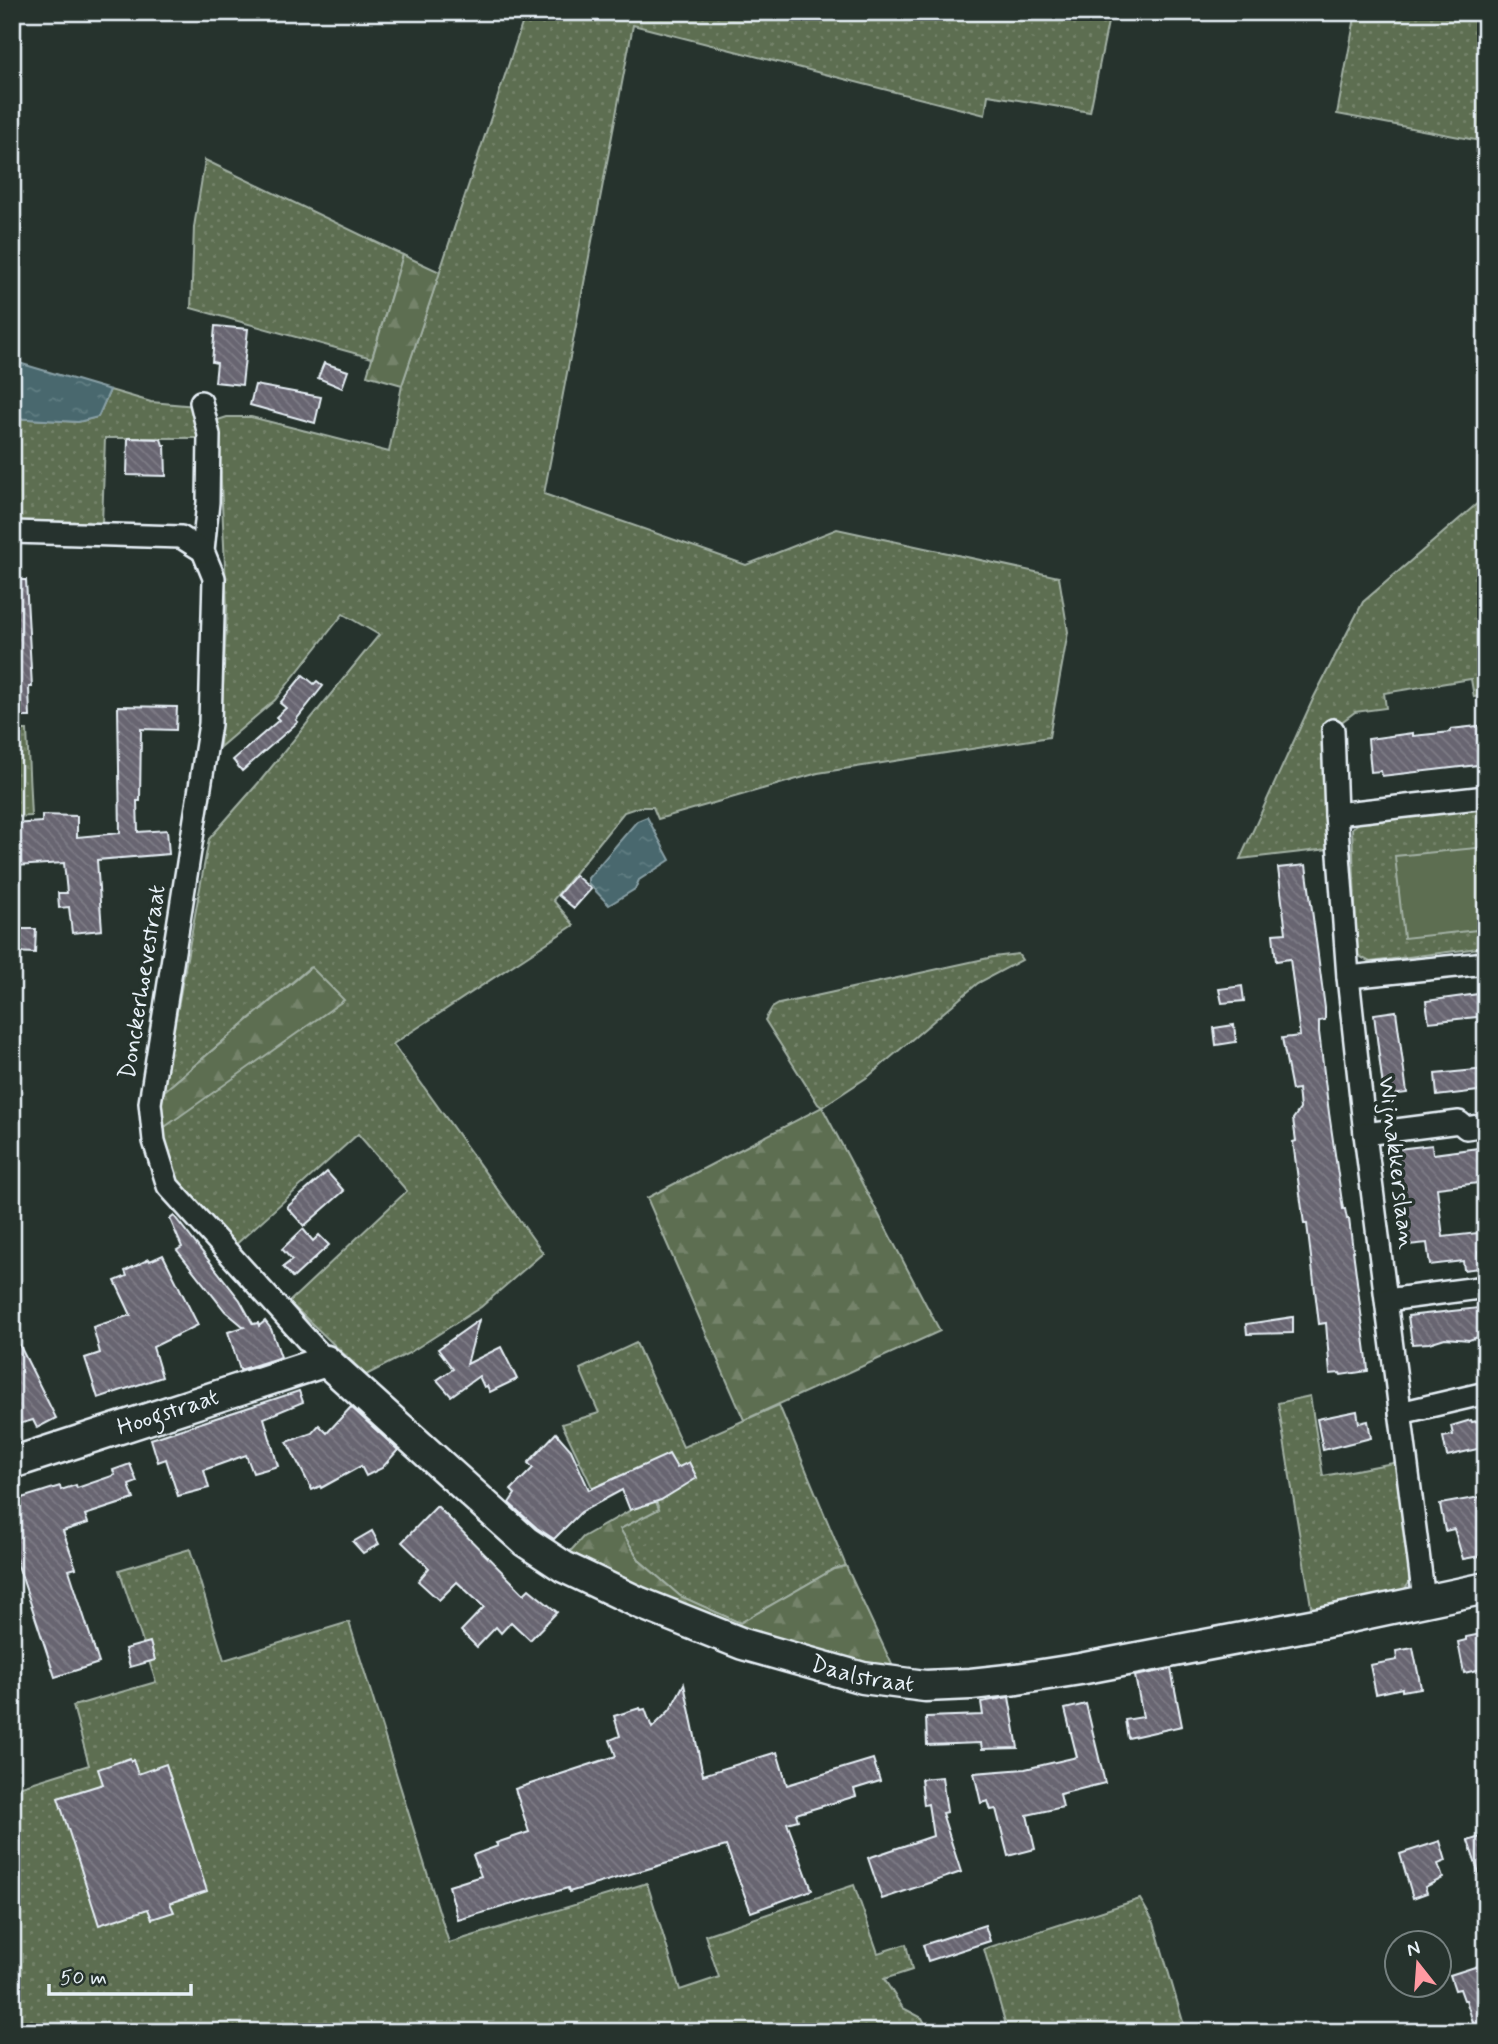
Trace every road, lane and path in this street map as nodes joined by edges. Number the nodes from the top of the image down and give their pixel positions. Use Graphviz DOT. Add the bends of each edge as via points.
graph roads {
  1 [pos="201,402"];
  2 [pos="12,532"];
  3 [pos="203,551"];
  4 [pos="1333,730"];
  5 [pos="1486,797"];
  6 [pos="1336,814"];
  7 [pos="1486,963"];
  8 [pos="1348,977"];
  9 [pos="1486,1125"];
  10 [pos="1365,1134"];
  11 [pos="1486,1287"];
  12 [pos="1387,1300"];
  13 [pos="326,1361"];
  14 [pos="1486,1393"];
  15 [pos="1400,1413"];
  16 [pos="12,1463"];
  17 [pos="1486,1588"];
  18 [pos="1424,1600"];
  1 -- 3 [label="street, Donckerhoevestraat" via="209,435"];
  2 -- 3 [label="street" via="181,537"];
  3 -- 13 [label="street, Donckerhoevestraat" via="214,578 210,724 150,1104 154,1141 168,1186"];
  4 -- 6 [label="street, Wijnakkerslaan"];
  5 -- 6 [label="street"];
  6 -- 8 [label="street, Wijnakkerslaan"];
  7 -- 8 [label="street"];
  8 -- 10 [label="street, Wijnakkerslaan"];
  9 -- 10 [label="street" via="1466,1128 1458,1122"];
  10 -- 12 [label="street, Wijnakkerslaan"];
  11 -- 12 [label="street"];
  12 -- 15 [label="street, Wijnakkerslaan"];
  13 -- 16 [label="street, Hoogstraat"];
  13 -- 18 [label="street, Daalstraat" via="526,1542 564,1567 743,1644 863,1678 925,1686 1017,1679"];
  14 -- 15 [label="street"];
  15 -- 18 [label="street, Wijnakkerslaan"];
  17 -- 18 [label="street, Daalstraat"];
}
